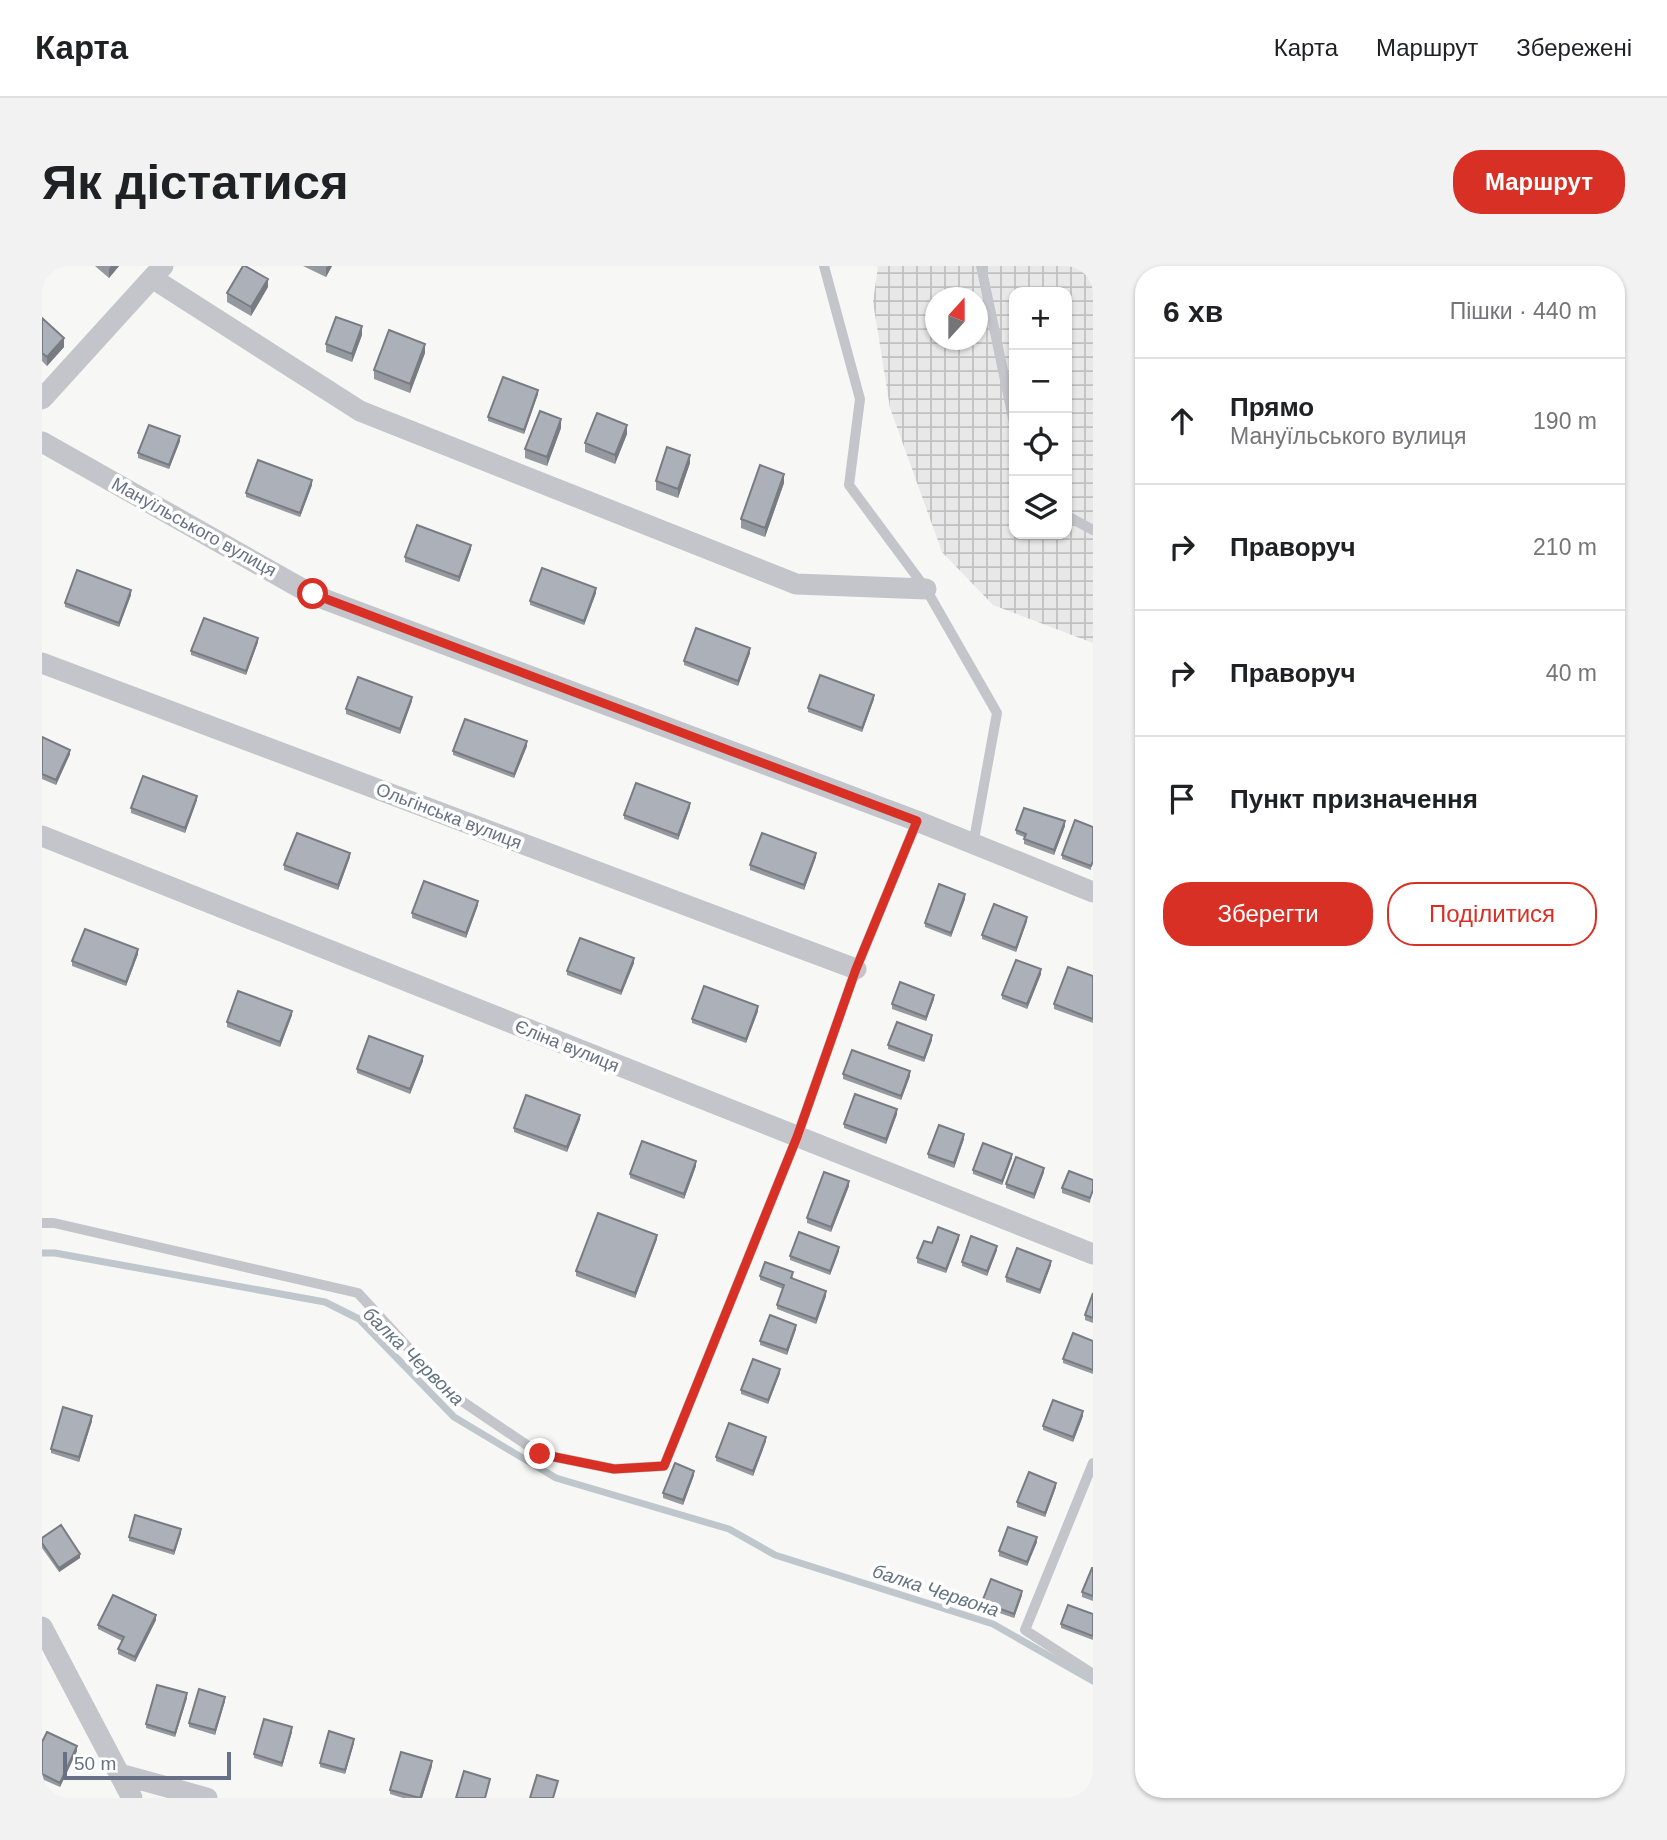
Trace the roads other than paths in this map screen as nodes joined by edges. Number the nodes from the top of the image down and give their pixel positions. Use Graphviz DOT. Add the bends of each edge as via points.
graph roads {
  1 [pos="824,266"];
  2 [pos="981,266"];
  3 [pos="158,272"];
  4 [pos="42,399"];
  5 [pos="1012,413"];
  6 [pos="42,442"];
  7 [pos="1072,519"];
  8 [pos="1093,530"];
  9 [pos="926,589"];
  10 [pos="42,663"];
  11 [pos="917,821"];
  12 [pos="42,836"];
  13 [pos="973,845"];
  14 [pos="1093,892"];
  15 [pos="856,969"];
  16 [pos="797,1137"];
  17 [pos="42,1223"];
  18 [pos="1093,1254"];
  19 [pos="1093,1464"];
  20 [pos="42,1628"];
  21 [pos="1093,1674"];
  22 [pos="120,1774"];
  23 [pos="132,1798"];
  24 [pos="207,1798"];
  1 -- 9 [label="lane" via="860,399 849,485"];
  2 -- 5 [label="lane"];
  3 -- 4 [label="street"];
  3 -- 9 [label="street" via="360,411 796,584"];
  6 -- 11 [label="street, Мануїльського вулиця" via="313,594"];
  7 -- 8 [label="lane"];
  9 -- 13 [label="lane" via="997,713"];
  10 -- 15 [label="street, Ольгінська вулиця"];
  11 -- 13 [label="street, Мануїльського вулиця"];
  11 -- 15 [label="lane"];
  12 -- 16 [label="street, Єліна вулиця"];
  13 -- 14 [label="street, Мануїльського вулиця"];
  15 -- 16 [label="lane"];
  16 -- 17 [label="lane" via="664,1466 614,1469 540,1454 450,1393 358,1293"];
  16 -- 18 [label="street, Єліна вулиця"];
  19 -- 21 [label="lane" via="1025,1630"];
  20 -- 22 [label="street"];
  22 -- 23 [label="street"];
  22 -- 24 [label="street"];
}
